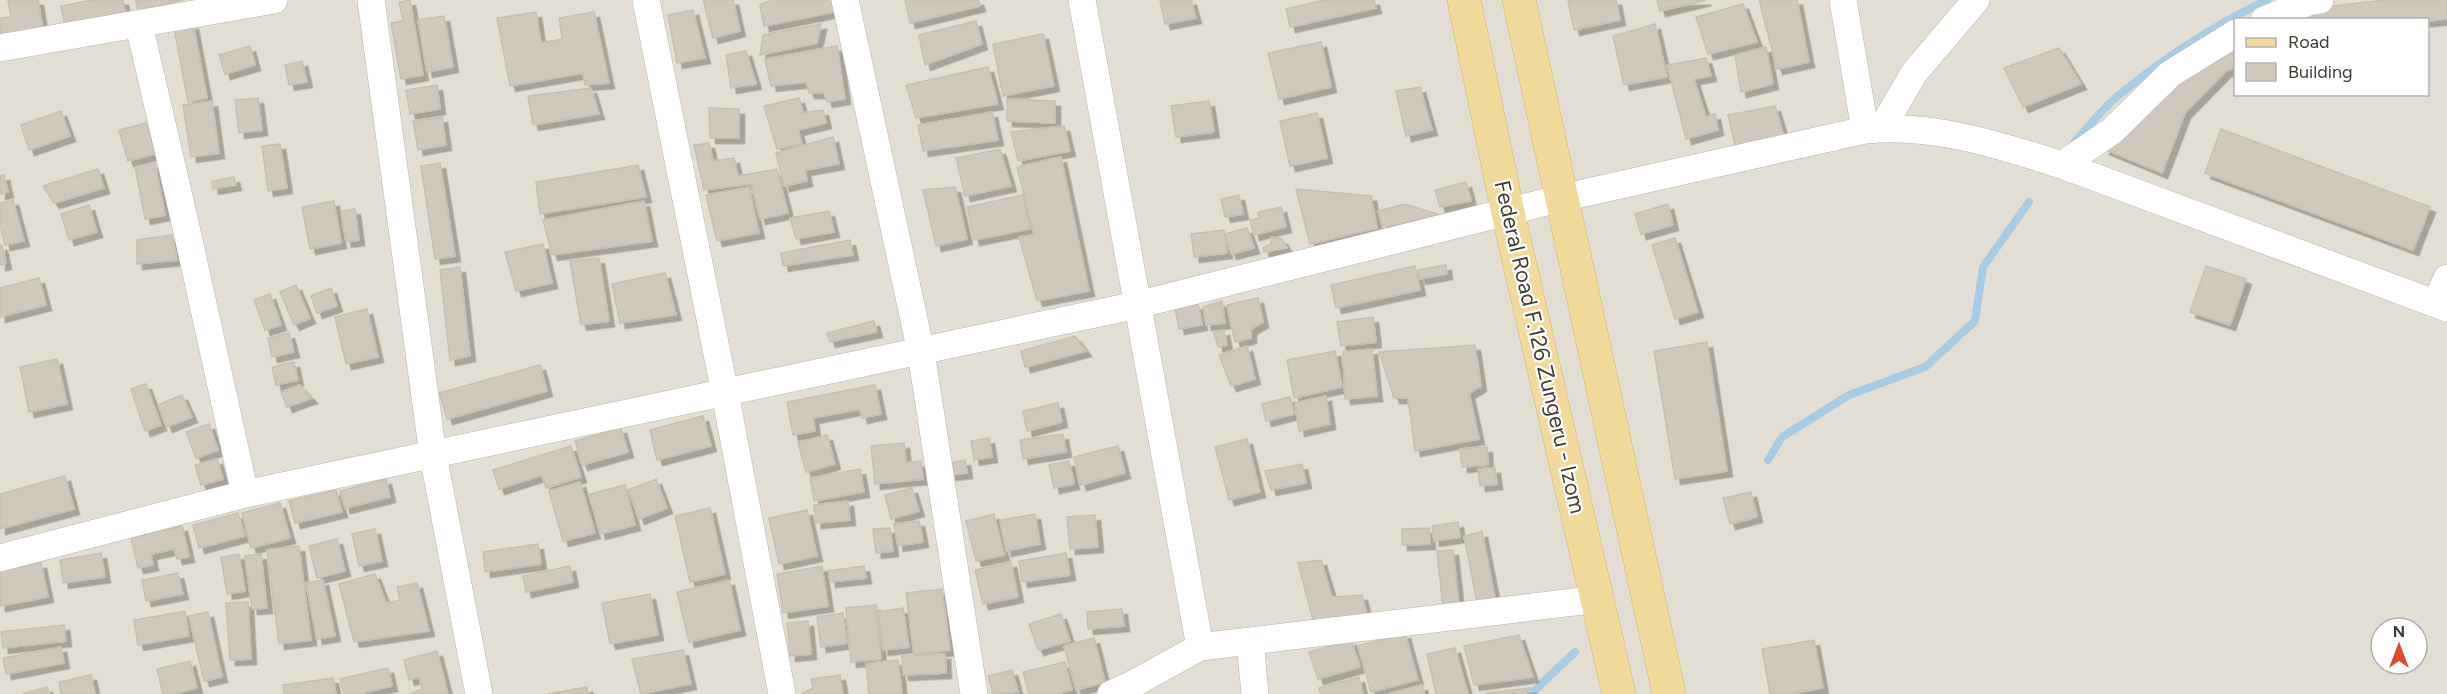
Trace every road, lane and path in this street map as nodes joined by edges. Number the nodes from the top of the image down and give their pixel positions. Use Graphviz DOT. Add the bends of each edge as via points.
graph roads {
  1 [pos="274,0"];
  2 [pos="371,0"];
  3 [pos="646,0"];
  4 [pos="845,0"];
  5 [pos="1082,0"];
  6 [pos="1464,0"];
  7 [pos="1519,0"];
  8 [pos="1844,0"];
  9 [pos="1976,0"];
  10 [pos="2320,0"];
  11 [pos="2269,18"];
  12 [pos="138,25"];
  13 [pos="2234,34"];
  14 [pos="0,48"];
  15 [pos="1873,129"];
  16 [pos="2062,165"];
  17 [pos="1562,198"];
  18 [pos="1508,213"];
  19 [pos="2447,279"];
  20 [pos="1137,305"];
  21 [pos="2441,306"];
  22 [pos="921,352"];
  23 [pos="725,393"];
  24 [pos="433,455"];
  25 [pos="245,494"];
  26 [pos="0,558"];
  27 [pos="1599,599"];
  28 [pos="1250,641"];
  29 [pos="1200,647"];
  30 [pos="479,694"];
  31 [pos="782,694"];
  32 [pos="974,694"];
  33 [pos="1111,694"];
  34 [pos="1255,694"];
  35 [pos="1619,694"];
  36 [pos="1669,694"];
  1 -- 12 [label="street"];
  2 -- 24 [label="street"];
  3 -- 23 [label="street"];
  4 -- 22 [label="street"];
  5 -- 20 [label="street"];
  6 -- 18 [label="main road, Federal Road F.126 Zungeru - Izom"];
  7 -- 17 [label="main road"];
  8 -- 15 [label="street"];
  9 -- 15 [label="street"];
  10 -- 11 [label="street"];
  12 -- 14 [label="street"];
  12 -- 25 [label="street"];
  13 -- 16 [label="street" via="2170,74 2112,132"];
  15 -- 16 [label="street" via="1928,130 2007,147"];
  15 -- 17 [label="street"];
  16 -- 21 [label="street"];
  17 -- 18 [label="street"];
  17 -- 36 [label="main road"];
  18 -- 20 [label="street"];
  18 -- 27 [label="main road, Federal Road F.126 Zungeru - Izom"];
  19 -- 21 [label="street"];
  20 -- 22 [label="street"];
  20 -- 29 [label="street"];
  22 -- 23 [label="street"];
  22 -- 32 [label="street"];
  23 -- 24 [label="street"];
  23 -- 31 [label="street"];
  24 -- 25 [label="street"];
  24 -- 30 [label="street"];
  25 -- 26 [label="street"];
  27 -- 28 [label="street"];
  27 -- 35 [label="main road, Federal Road F.126 Zungeru - Izom"];
  28 -- 29 [label="street"];
  28 -- 34 [label="street"];
  29 -- 33 [label="street"];
}
